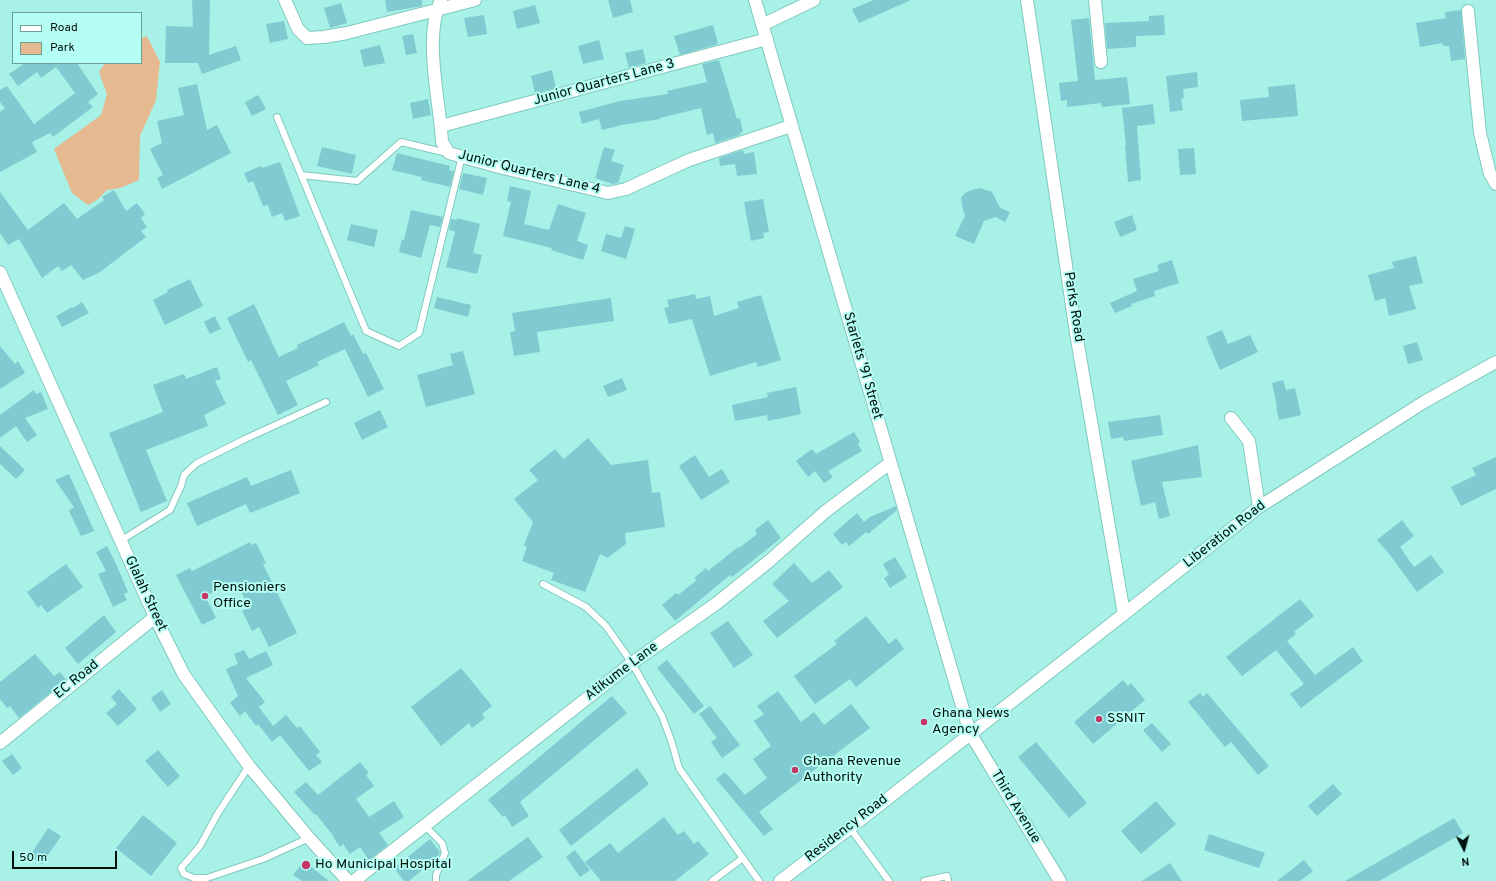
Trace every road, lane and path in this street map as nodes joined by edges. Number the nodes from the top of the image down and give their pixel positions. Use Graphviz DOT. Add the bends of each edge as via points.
graph roads {
  1 [pos="285,0"];
  2 [pos="475,0"];
  3 [pos="755,0"];
  4 [pos="814,0"];
  5 [pos="1027,0"];
  6 [pos="1094,0"];
  7 [pos="439,4"];
  8 [pos="1468,11"];
  9 [pos="762,25"];
  10 [pos="767,39"];
  11 [pos="1101,62"];
  12 [pos="277,117"];
  13 [pos="441,126"];
  14 [pos="791,126"];
  15 [pos="449,153"];
  16 [pos="462,156"];
  17 [pos="301,175"];
  18 [pos="1496,184"];
  19 [pos="0,272"];
  20 [pos="1496,362"];
  21 [pos="326,402"];
  22 [pos="1231,418"];
  23 [pos="890,462"];
  24 [pos="1258,507"];
  25 [pos="120,541"];
  26 [pos="543,584"];
  27 [pos="1124,614"];
  28 [pos="155,618"];
  29 [pos="632,663"];
  30 [pos="970,733"];
  31 [pos="0,743"];
  32 [pos="250,766"];
  33 [pos="425,826"];
  34 [pos="850,828"];
  35 [pos="309,838"];
  36 [pos="743,858"];
  37 [pos="348,881"];
  38 [pos="354,881"];
  39 [pos="436,881"];
  40 [pos="712,881"];
  41 [pos="759,881"];
  42 [pos="780,881"];
  43 [pos="889,881"];
  44 [pos="924,881"];
  45 [pos="948,881"];
  46 [pos="1060,881"];
  1 -- 7 [label="street" via="298,29 307,38 347,33"];
  2 -- 7 [label="street"];
  3 -- 9 [label="street, Starlets '91 Street"];
  4 -- 9 [label="street"];
  5 -- 27 [label="street, Parks Road" via="1076,333"];
  6 -- 11 [label="street"];
  7 -- 13 [label="street, Junior Quarters Lane 4" via="433,36"];
  8 -- 18 [label="street" via="1480,133 1490,174"];
  9 -- 10 [label="street, Starlets '91 Street"];
  10 -- 13 [label="street, Junior Quarters Lane 3"];
  10 -- 14 [label="street, Starlets '91 Street"];
  12 -- 17 [label="lane"];
  13 -- 15 [label="street, Junior Quarters Lane 4" via="442,142"];
  14 -- 16 [label="street, Junior Quarters Lane 4" via="689,160 626,189 608,193"];
  14 -- 23 [label="street, Starlets '91 Street"];
  15 -- 16 [label="street, Junior Quarters Lane 4"];
  15 -- 17 [label="lane" via="401,142 357,181"];
  16 -- 17 [label="lane" via="419,333 399,346 366,332"];
  19 -- 25 [label="street, Glalah Street"];
  20 -- 24 [label="street, Liberation Road" via="1424,402"];
  21 -- 25 [label="lane" via="197,463 184,475 170,510"];
  22 -- 24 [label="street" via="1249,442"];
  23 -- 29 [label="street, Atikume Lane" via="826,511 717,603"];
  23 -- 30 [label="street, Starlets '91 Street"];
  24 -- 27 [label="street, Liberation Road"];
  25 -- 28 [label="street, Glalah Street"];
  26 -- 29 [label="lane" via="586,607 606,626"];
  27 -- 30 [label="street, Liberation Road"];
  28 -- 31 [label="street, EC Road"];
  28 -- 32 [label="street, Glalah Street" via="184,675"];
  29 -- 33 [label="street, Atikume Lane"];
  29 -- 36 [label="lane" via="662,716 679,768"];
  30 -- 34 [label="street, Residency Road"];
  30 -- 46 [label="street, Third Avenue"];
  32 -- 35 [label="street, Glalah Street"];
  32 -- 35 [label="lane" via="218,813 200,846 181,868 184,874 194,878 207,878 263,859"];
  33 -- 38 [label="street, Atikume Lane"];
  33 -- 39 [label="lane" via="442,843 445,853"];
  34 -- 42 [label="street, Residency Road"];
  34 -- 43 [label="lane"];
  35 -- 37 [label="street, Glalah Street"];
  36 -- 40 [label="lane"];
  36 -- 41 [label="lane"];
  44 -- 45 [label="lane" via="947,876"];
}
